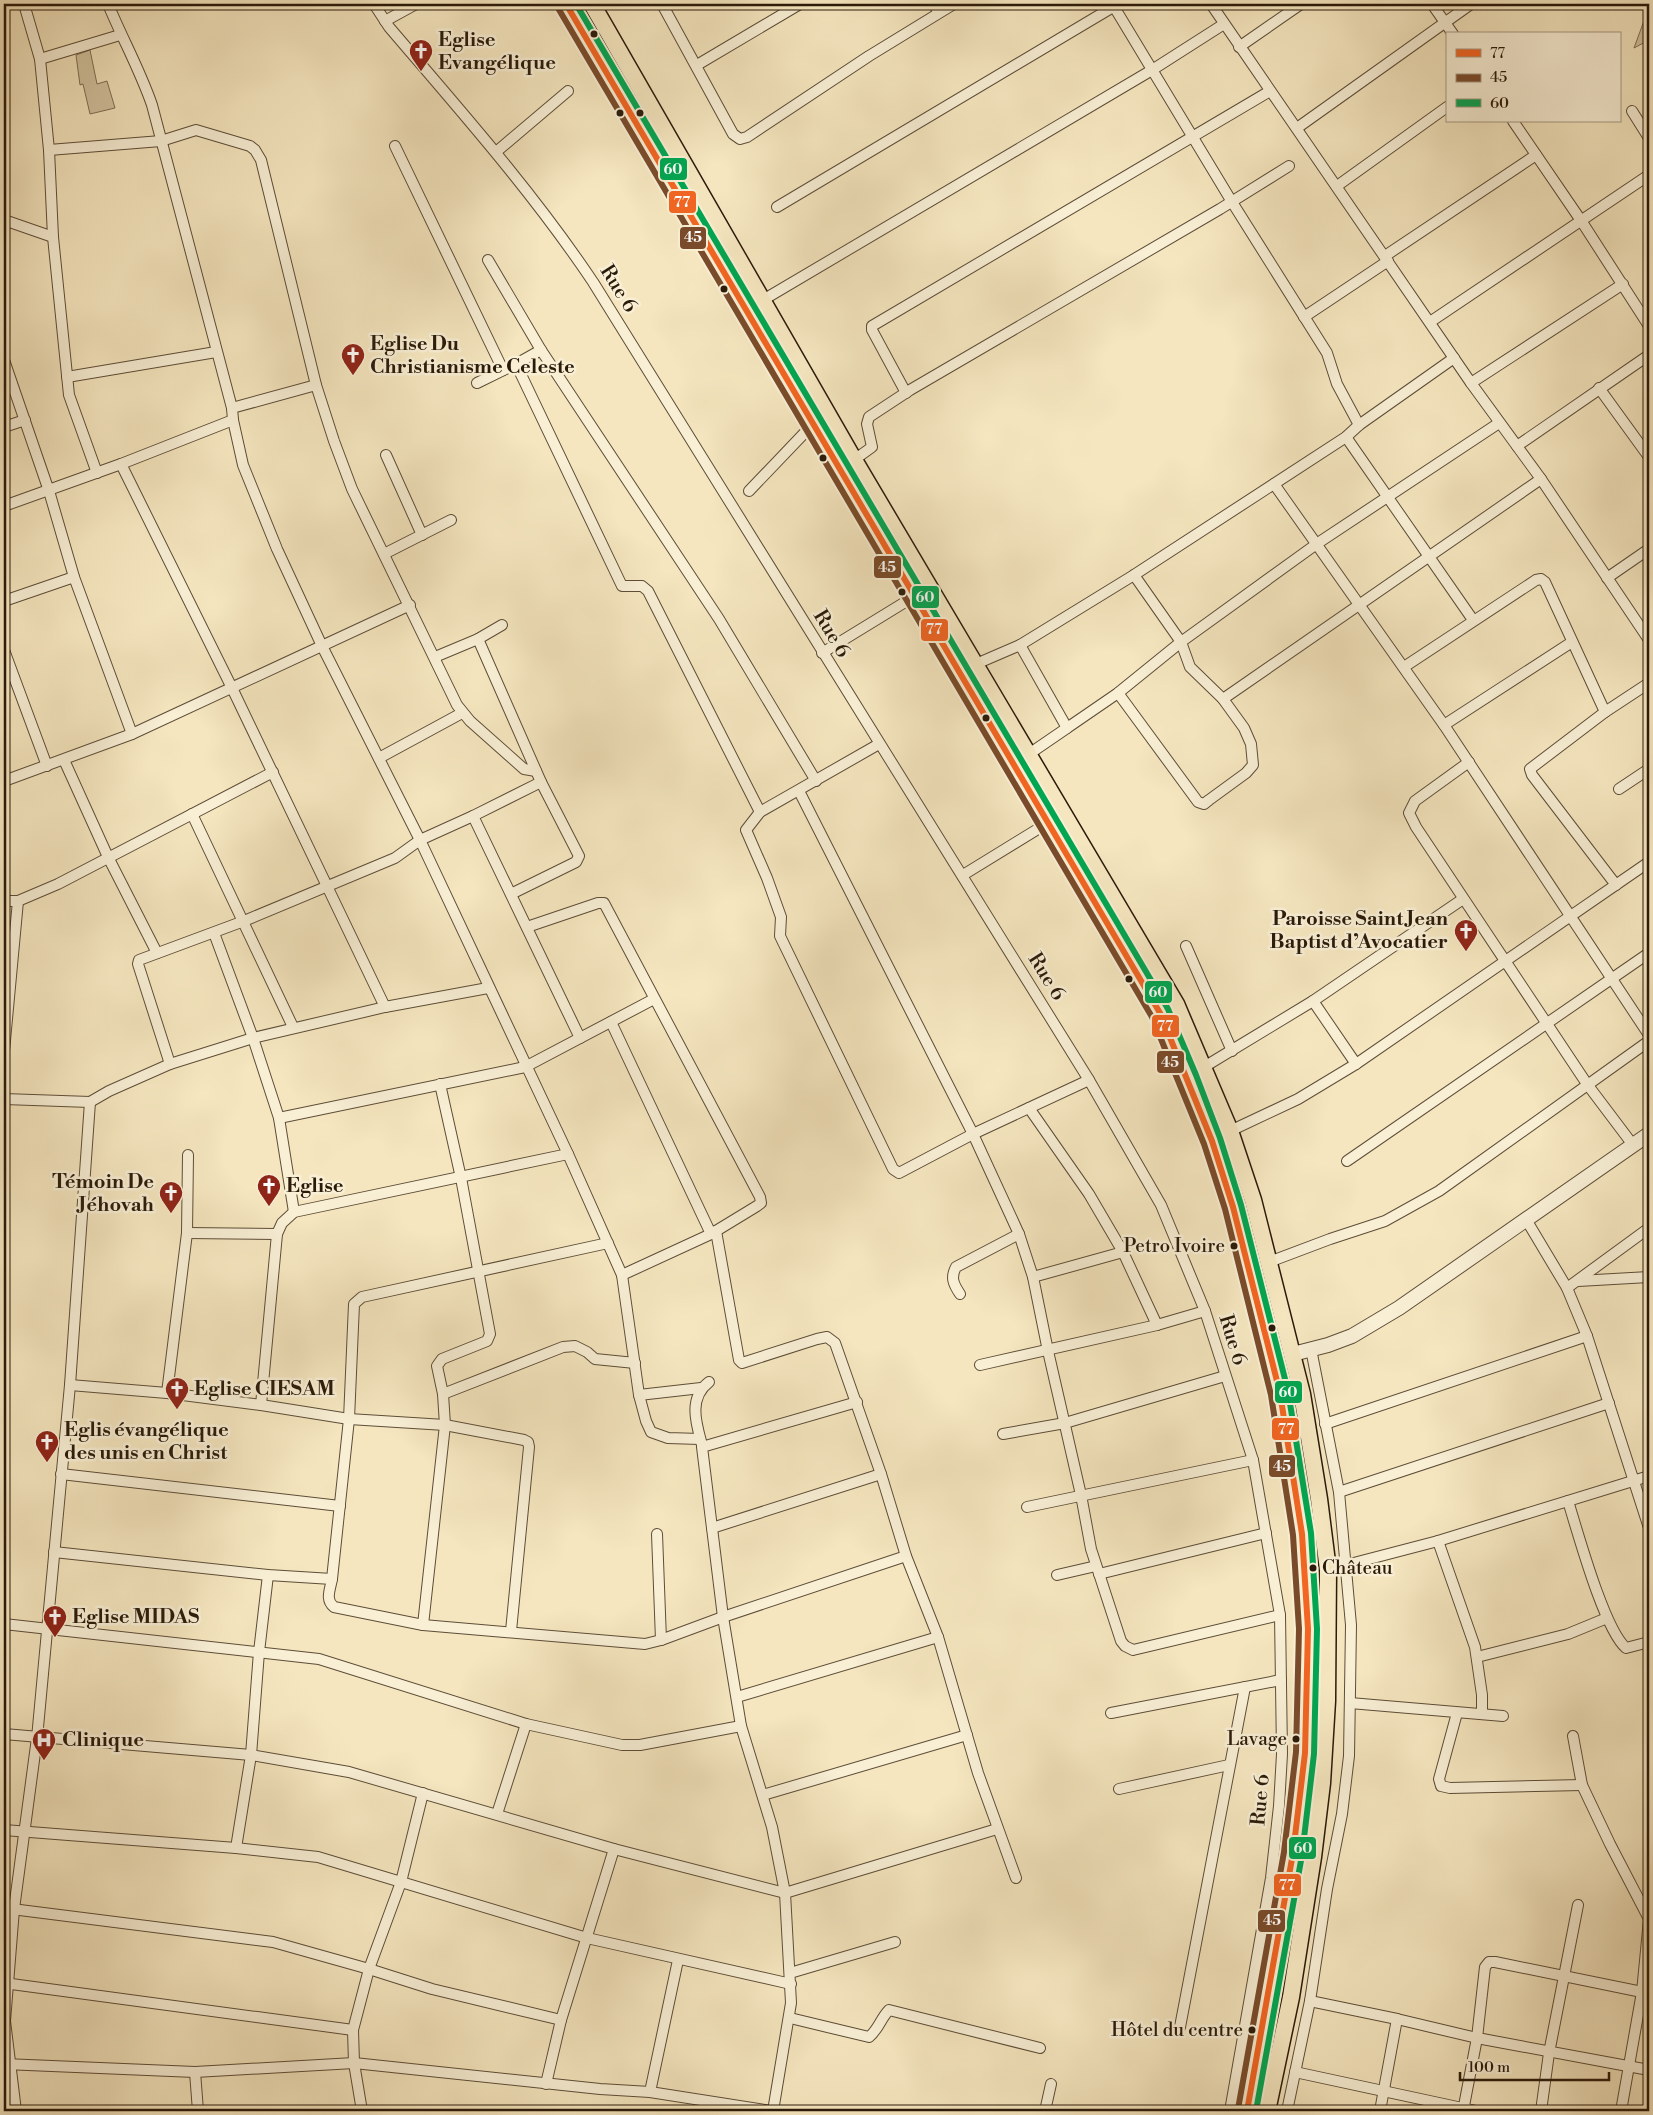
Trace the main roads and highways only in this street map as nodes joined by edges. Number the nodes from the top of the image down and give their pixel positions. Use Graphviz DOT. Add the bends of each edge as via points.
graph roads {
  1 [pos="566,4"];
  2 [pos="592,4"];
  3 [pos="1247,2111"];
  4 [pos="1268,2111"];
  1 -- 3 [label="main road" via="1160,1013 1205,1122 1234,1207 1280,1393 1305,1561 1308,1629 1305,1753 1293,1853"];
  2 -- 4 [label="main road" via="854,460 1176,1004 1230,1131 1253,1200 1302,1394 1328,1570 1327,1700 1322,1783 1290,1997"];
}
